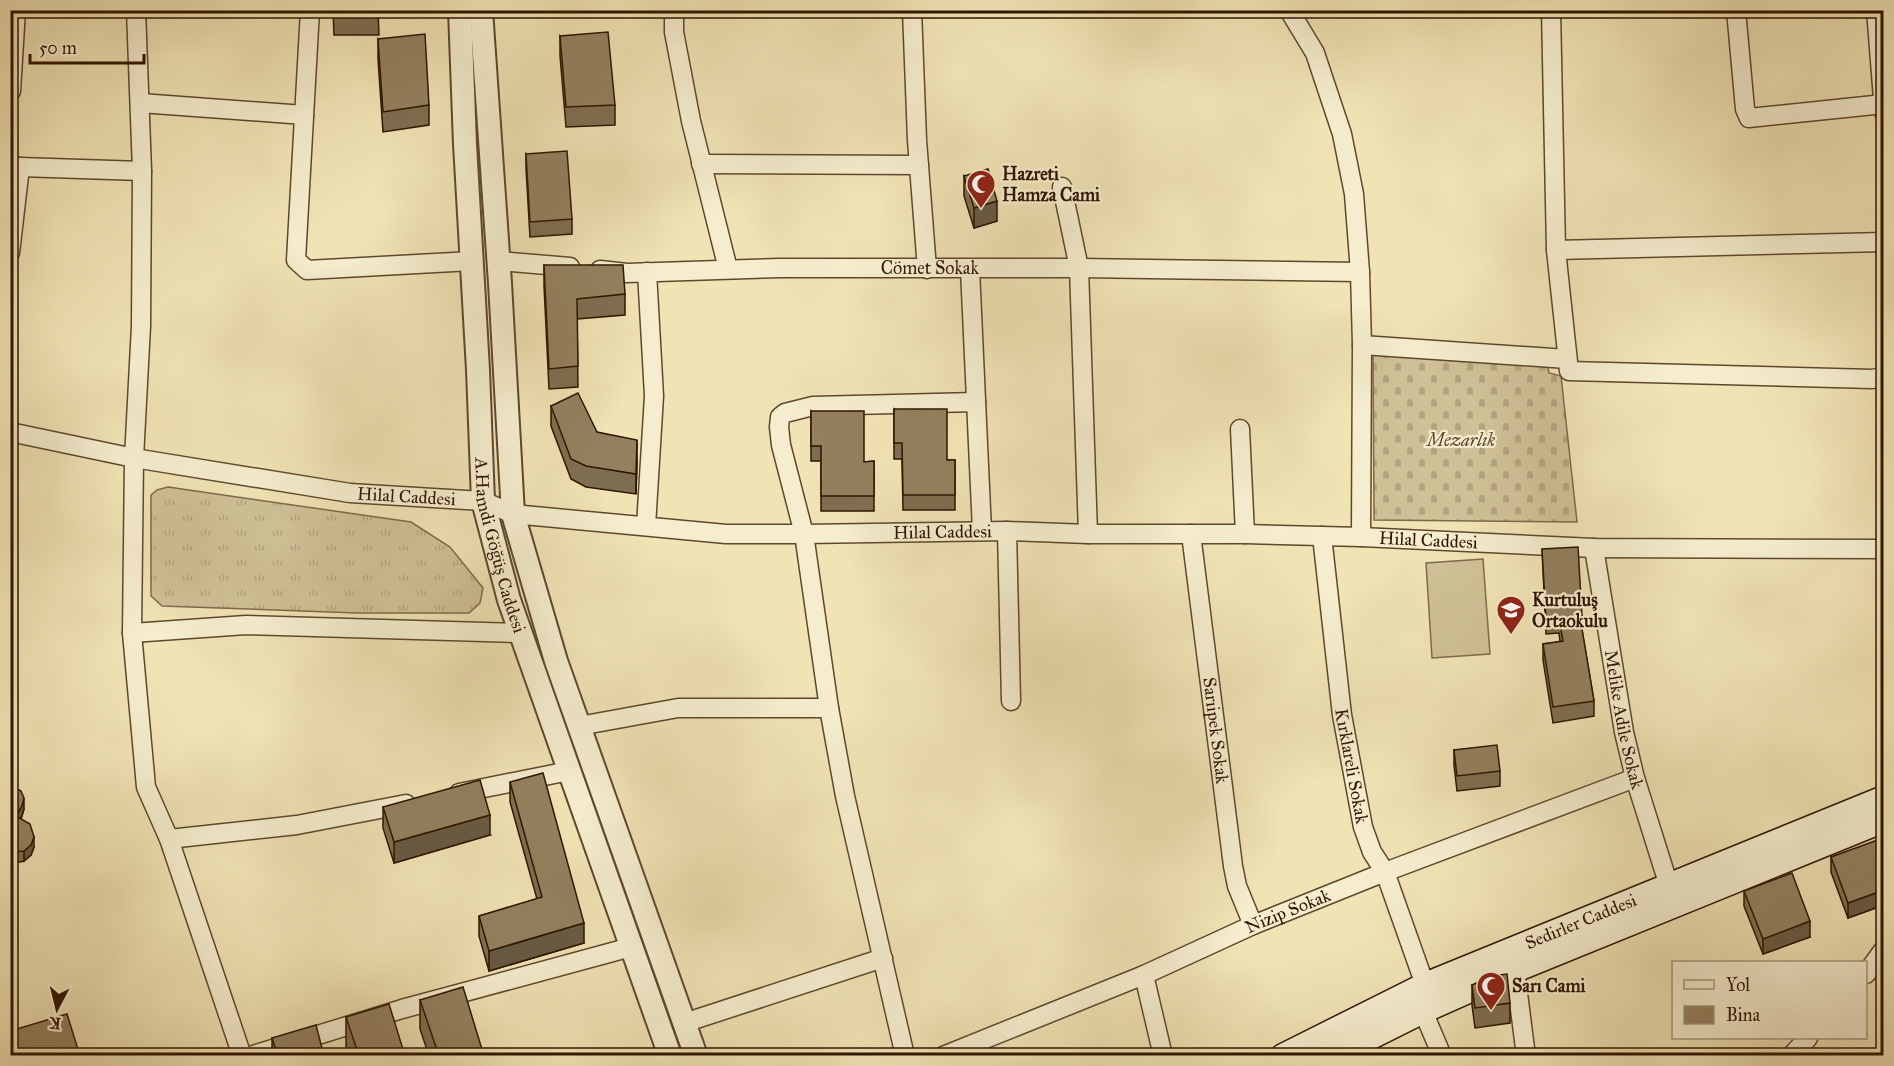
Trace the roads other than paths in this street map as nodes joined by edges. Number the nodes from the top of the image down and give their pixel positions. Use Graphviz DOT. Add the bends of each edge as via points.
graph roads {
  1 [pos="16,10"];
  2 [pos="136,10"];
  3 [pos="460,10"];
  4 [pos="481,10"];
  5 [pos="674,10"];
  6 [pos="912,10"];
  7 [pos="1289,10"];
  8 [pos="1551,10"];
  9 [pos="1736,10"];
  10 [pos="1876,10"];
  11 [pos="307,11"];
  12 [pos="11,91"];
  13 [pos="140,103"];
  14 [pos="1883,104"];
  15 [pos="1884,112"];
  16 [pos="304,115"];
  17 [pos="701,164"];
  18 [pos="919,165"];
  19 [pos="15,166"];
  20 [pos="142,171"];
  21 [pos="1062,187"];
  22 [pos="1884,242"];
  23 [pos="1556,250"];
  24 [pos="10,253"];
  25 [pos="472,261"];
  26 [pos="499,261"];
  27 [pos="1079,268"];
  28 [pos="728,269"];
  29 [pos="927,269"];
  30 [pos="970,269"];
  31 [pos="647,272"];
  32 [pos="1360,272"];
  33 [pos="1362,345"];
  34 [pos="1567,359"];
  35 [pos="1884,377"];
  36 [pos="976,402"];
  37 [pos="1240,429"];
  38 [pos="10,432"];
  39 [pos="134,458"];
  40 [pos="483,501"];
  41 [pos="513,514"];
  42 [pos="646,526"];
  43 [pos="982,531"];
  44 [pos="1007,531"];
  45 [pos="804,534"];
  46 [pos="1088,534"];
  47 [pos="1191,534"];
  48 [pos="1245,534"];
  49 [pos="1323,536"];
  50 [pos="1361,537"];
  51 [pos="1594,548"];
  52 [pos="1884,549"];
  53 [pos="132,633"];
  54 [pos="520,633"];
  55 [pos="1011,701"];
  56 [pos="829,708"];
  57 [pos="579,726"];
  58 [pos="569,771"];
  59 [pos="1635,778"];
  60 [pos="444,796"];
  61 [pos="1884,798"];
  62 [pos="422,801"];
  63 [pos="1884,820"];
  64 [pos="169,839"];
  65 [pos="1385,872"];
  66 [pos="1669,886"];
  67 [pos="1253,925"];
  68 [pos="631,947"];
  69 [pos="883,958"];
  70 [pos="1515,970"];
  71 [pos="1144,975"];
  72 [pos="1425,985"];
  73 [pos="1423,1011"];
  74 [pos="684,1023"];
  75 [pos="1807,1039"];
  76 [pos="242,1056"];
  77 [pos="250,1056"];
  78 [pos="670,1056"];
  79 [pos="696,1056"];
  80 [pos="905,1056"];
  81 [pos="943,1056"];
  82 [pos="1163,1056"];
  83 [pos="1283,1056"];
  84 [pos="1333,1056"];
  85 [pos="1442,1056"];
  86 [pos="1526,1056"];
  87 [pos="1791,1056"];
  1 -- 12 [label="street"];
  2 -- 13 [label="street"];
  3 -- 25 [label="street, A.Hamdi Göğüş Caddesi"];
  4 -- 26 [label="street, A.Hamdi Göğüş Caddesi"];
  5 -- 17 [label="street" via="674,32"];
  6 -- 18 [label="street"];
  7 -- 32 [label="street" via="1315,53 1342,134 1354,194"];
  8 -- 23 [label="street"];
  9 -- 14 [label="street" via="1749,118"];
  10 -- 14 [label="street"];
  11 -- 16 [label="street"];
  13 -- 16 [label="street"];
  13 -- 20 [label="street"];
  14 -- 15 [label="street"];
  16 -- 25 [label="street" via="296,260 307,270"];
  17 -- 18 [label="street"];
  17 -- 28 [label="street"];
  18 -- 29 [label="street"];
  19 -- 20 [label="street"];
  19 -- 24 [label="street"];
  20 -- 39 [label="street" via="141,326"];
  21 -- 27 [label="street"];
  22 -- 23 [label="street"];
  23 -- 34 [label="street"];
  25 -- 40 [label="street, A.Hamdi Göğüş Caddesi"];
  26 -- 31 [label="street, Cömet Sokak"];
  26 -- 41 [label="street, A.Hamdi Göğüş Caddesi"];
  27 -- 30 [label="street, Cömet Sokak"];
  27 -- 32 [label="street, Cömet Sokak"];
  27 -- 46 [label="street"];
  28 -- 29 [label="street, Cömet Sokak"];
  28 -- 31 [label="street, Cömet Sokak"];
  29 -- 30 [label="street, Cömet Sokak"];
  30 -- 36 [label="street"];
  31 -- 42 [label="street" via="654,396"];
  32 -- 33 [label="street"];
  33 -- 34 [label="street"];
  33 -- 50 [label="street"];
  34 -- 35 [label="street" via="1569,371"];
  36 -- 43 [label="street"];
  36 -- 45 [label="street" via="813,406 784,413 779,427 781,445"];
  37 -- 48 [label="street"];
  38 -- 39 [label="street, Hilal Caddesi"];
  39 -- 40 [label="street, Hilal Caddesi" via="350,493"];
  39 -- 53 [label="street"];
  40 -- 41 [label="street, Hilal Caddesi"];
  40 -- 54 [label="street, A.Hamdi Göğüş Caddesi"];
  41 -- 42 [label="street, Hilal Caddesi"];
  41 -- 57 [label="street, A.Hamdi Göğüş Caddesi"];
  42 -- 45 [label="street, Hilal Caddesi" via="726,534"];
  43 -- 44 [label="street, Hilal Caddesi"];
  43 -- 45 [label="street, Hilal Caddesi"];
  44 -- 46 [label="street, Hilal Caddesi"];
  44 -- 55 [label="street"];
  45 -- 56 [label="street"];
  46 -- 47 [label="street, Hilal Caddesi"];
  47 -- 48 [label="street, Hilal Caddesi"];
  47 -- 67 [label="street, Sarıipek Sokak" via="1233,866"];
  48 -- 49 [label="street, Hilal Caddesi"];
  49 -- 50 [label="street, Hilal Caddesi"];
  49 -- 65 [label="street, Kırklareli Sokak" via="1342,715 1363,827"];
  50 -- 51 [label="street, Hilal Caddesi"];
  51 -- 52 [label="street, Hilal Caddesi"];
  51 -- 59 [label="street, Melike Adile Sokak"];
  53 -- 54 [label="street" via="246,625"];
  53 -- 64 [label="street" via="147,787"];
  54 -- 58 [label="street, A.Hamdi Göğüş Caddesi"];
  56 -- 57 [label="street" via="678,708"];
  56 -- 69 [label="street"];
  57 -- 74 [label="street, A.Hamdi Göğüş Caddesi"];
  58 -- 60 [label="street"];
  58 -- 68 [label="street, A.Hamdi Göğüş Caddesi"];
  59 -- 65 [label="street, Nizip Sokak"];
  59 -- 66 [label="street, Melike Adile Sokak"];
  61 -- 66 [label="main road, Sedirler Caddesi"];
  62 -- 64 [label="street" via="297,825"];
  63 -- 70 [label="main road, Sedirler Caddesi"];
  64 -- 76 [label="street"];
  65 -- 67 [label="street, Nizip Sokak"];
  65 -- 72 [label="street, Kırklareli Sokak"];
  66 -- 72 [label="main road, Sedirler Caddesi"];
  67 -- 71 [label="street, Nizip Sokak"];
  68 -- 77 [label="street" via="402,1009"];
  68 -- 78 [label="street, A.Hamdi Göğüş Caddesi"];
  69 -- 74 [label="street"];
  69 -- 80 [label="street"];
  70 -- 73 [label="main road, Sedirler Caddesi"];
  70 -- 86 [label="street"];
  71 -- 81 [label="street, Nizip Sokak"];
  71 -- 82 [label="street"];
  72 -- 83 [label="main road, Sedirler Caddesi"];
  73 -- 84 [label="main road, Sedirler Caddesi"];
  73 -- 85 [label="street"];
  74 -- 79 [label="street, A.Hamdi Göğüş Caddesi"];
  75 -- 87 [label="street"];
}
